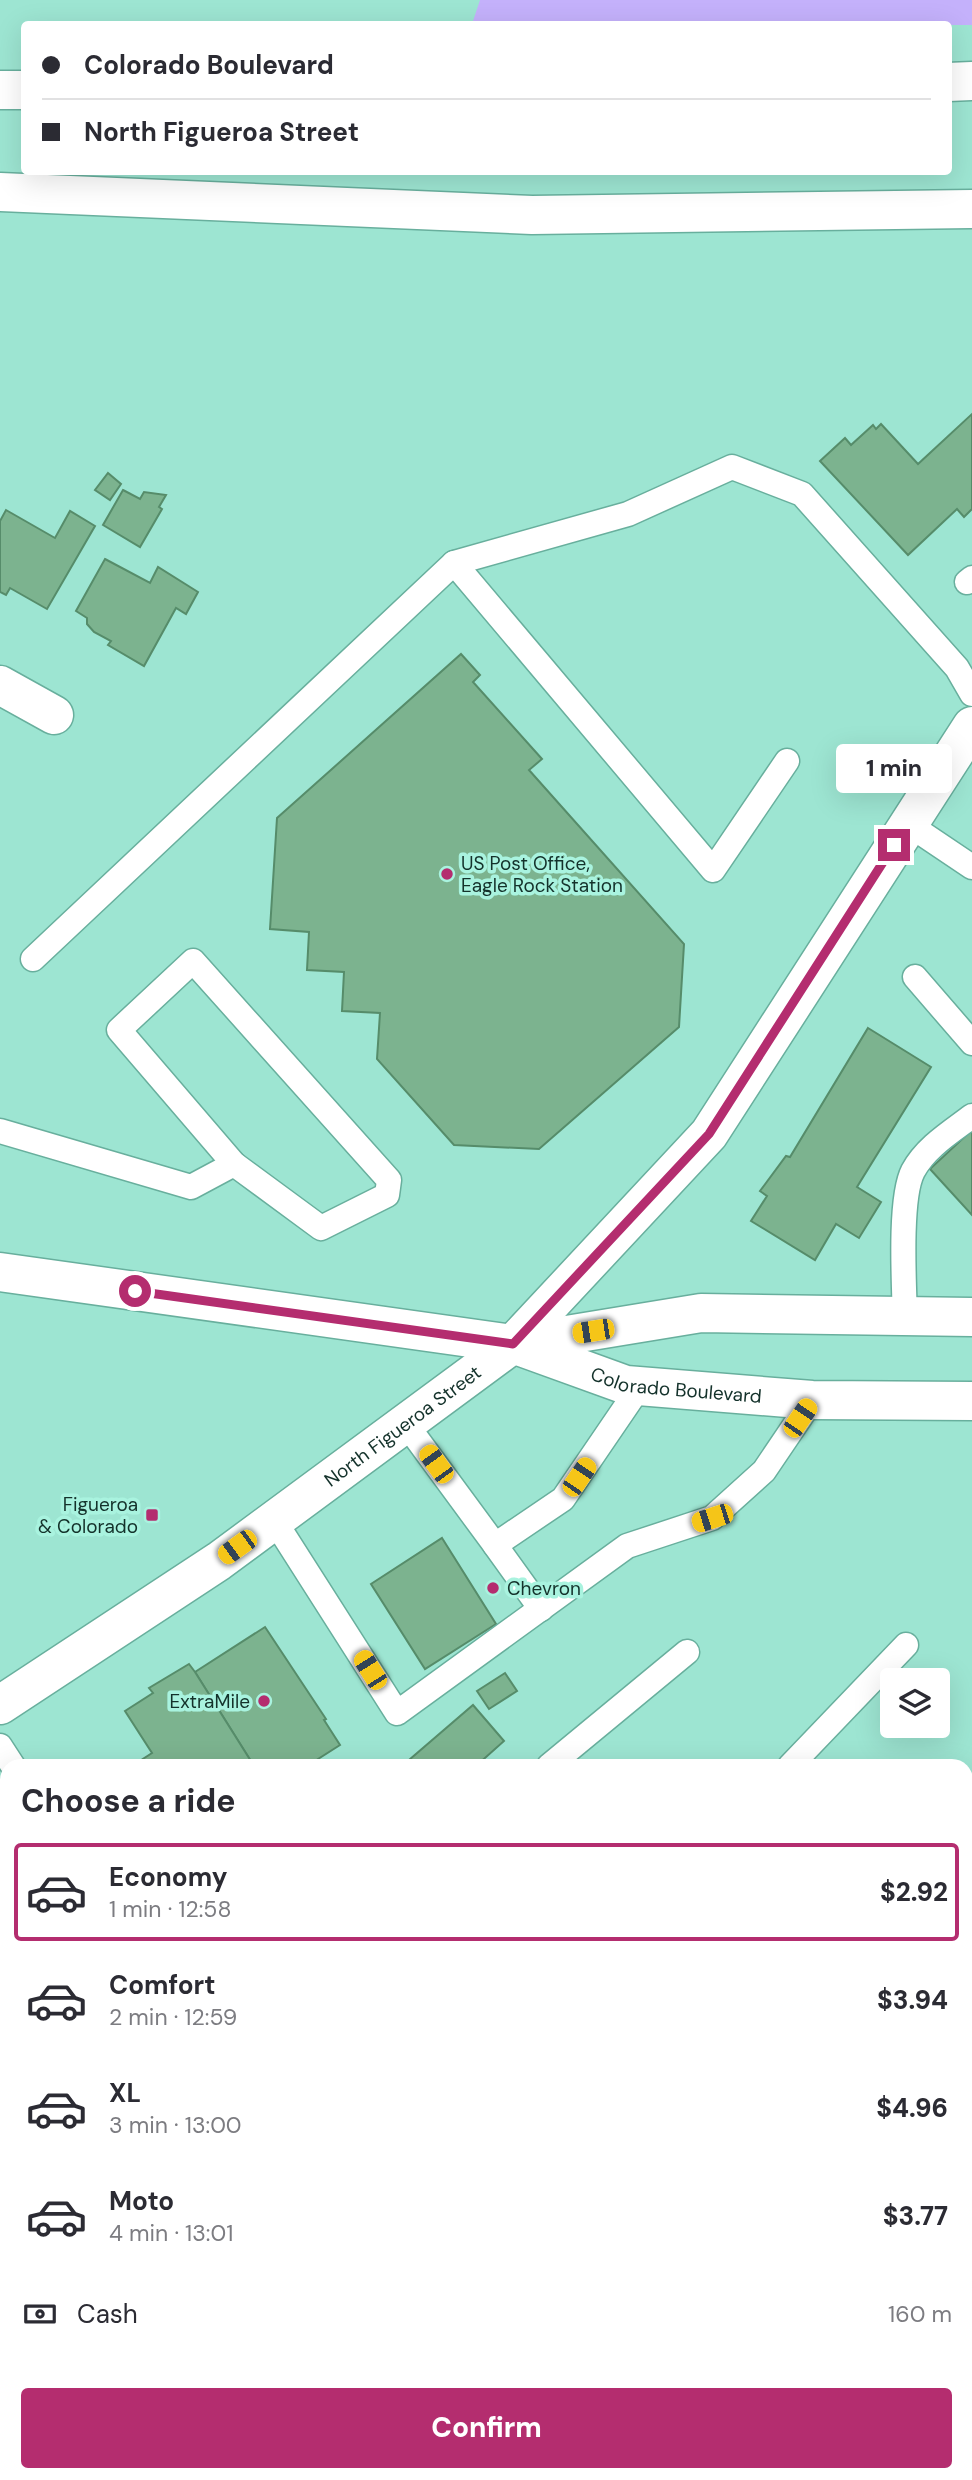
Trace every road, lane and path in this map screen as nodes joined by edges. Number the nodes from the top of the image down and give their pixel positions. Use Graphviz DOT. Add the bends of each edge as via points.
graph roads {
  1 [pos="972,81"];
  2 [pos="952,82"];
  3 [pos="0,90"];
  4 [pos="21,90"];
  5 [pos="0,192"];
  6 [pos="972,209"];
  7 [pos="454,563"];
  8 [pos="0,685"];
  9 [pos="972,694"];
  10 [pos="54,715"];
  11 [pos="972,726"];
  12 [pos="787,761"];
  13 [pos="908,824"];
  14 [pos="972,867"];
  15 [pos="33,959"];
  16 [pos="915,976"];
  17 [pos="972,1043"];
  18 [pos="972,1116"];
  19 [pos="0,1131"];
  20 [pos="234,1164"];
  21 [pos="0,1272"];
  22 [pos="972,1317"];
  23 [pos="905,1318"];
  24 [pos="513,1344"];
  25 [pos="640,1385"];
  26 [pos="813,1400"];
  27 [pos="972,1401"];
  28 [pos="406,1424"];
  29 [pos="274,1520"];
  30 [pos="495,1545"];
  31 [pos="541,1609"];
  32 [pos="906,1645"];
  33 [pos="687,1652"];
  34 [pos="0,1705"];
  35 [pos="557,1759"];
  36 [pos="796,1759"];
  1 -- 2 [label="main road"];
  3 -- 4 [label="main road"];
  5 -- 6 [label="main road" via="532,215"];
  7 -- 9 [label="lane" via="628,514 732,467 802,494 957,668"];
  7 -- 12 [label="lane" via="713,870"];
  7 -- 15 [label="lane"];
  8 -- 10 [label="main road"];
  11 -- 13 [label="main road, North Figueroa Street"];
  13 -- 14 [label="lane"];
  13 -- 24 [label="main road, North Figueroa Street" via="709,1134"];
  16 -- 17 [label="lane"];
  18 -- 23 [label="lane" via="931,1146 912,1173 904,1231"];
  19 -- 20 [label="lane" via="191,1187"];
  20 -- 20 [label="lane" via="321,1228 387,1195 389,1180 193,961 118,1030"];
  21 -- 24 [label="main road, Colorado Boulevard"];
  22 -- 23 [label="main road, Colorado Boulevard"];
  23 -- 24 [label="main road, Colorado Boulevard" via="701,1313"];
  24 -- 25 [label="main road, Colorado Boulevard" via="626,1385"];
  24 -- 28 [label="main road, North Figueroa Street"];
  25 -- 26 [label="main road, Colorado Boulevard"];
  25 -- 30 [label="lane" via="563,1499"];
  26 -- 27 [label="main road, Colorado Boulevard"];
  26 -- 31 [label="lane" via="764,1471 712,1518 627,1546"];
  28 -- 29 [label="main road, North Figueroa Street"];
  28 -- 30 [label="lane"];
  29 -- 31 [label="lane" via="397,1713"];
  29 -- 34 [label="main road, North Figueroa Street"];
  30 -- 31 [label="lane"];
  32 -- 36 [label="lane"];
  33 -- 35 [label="lane"];
}
